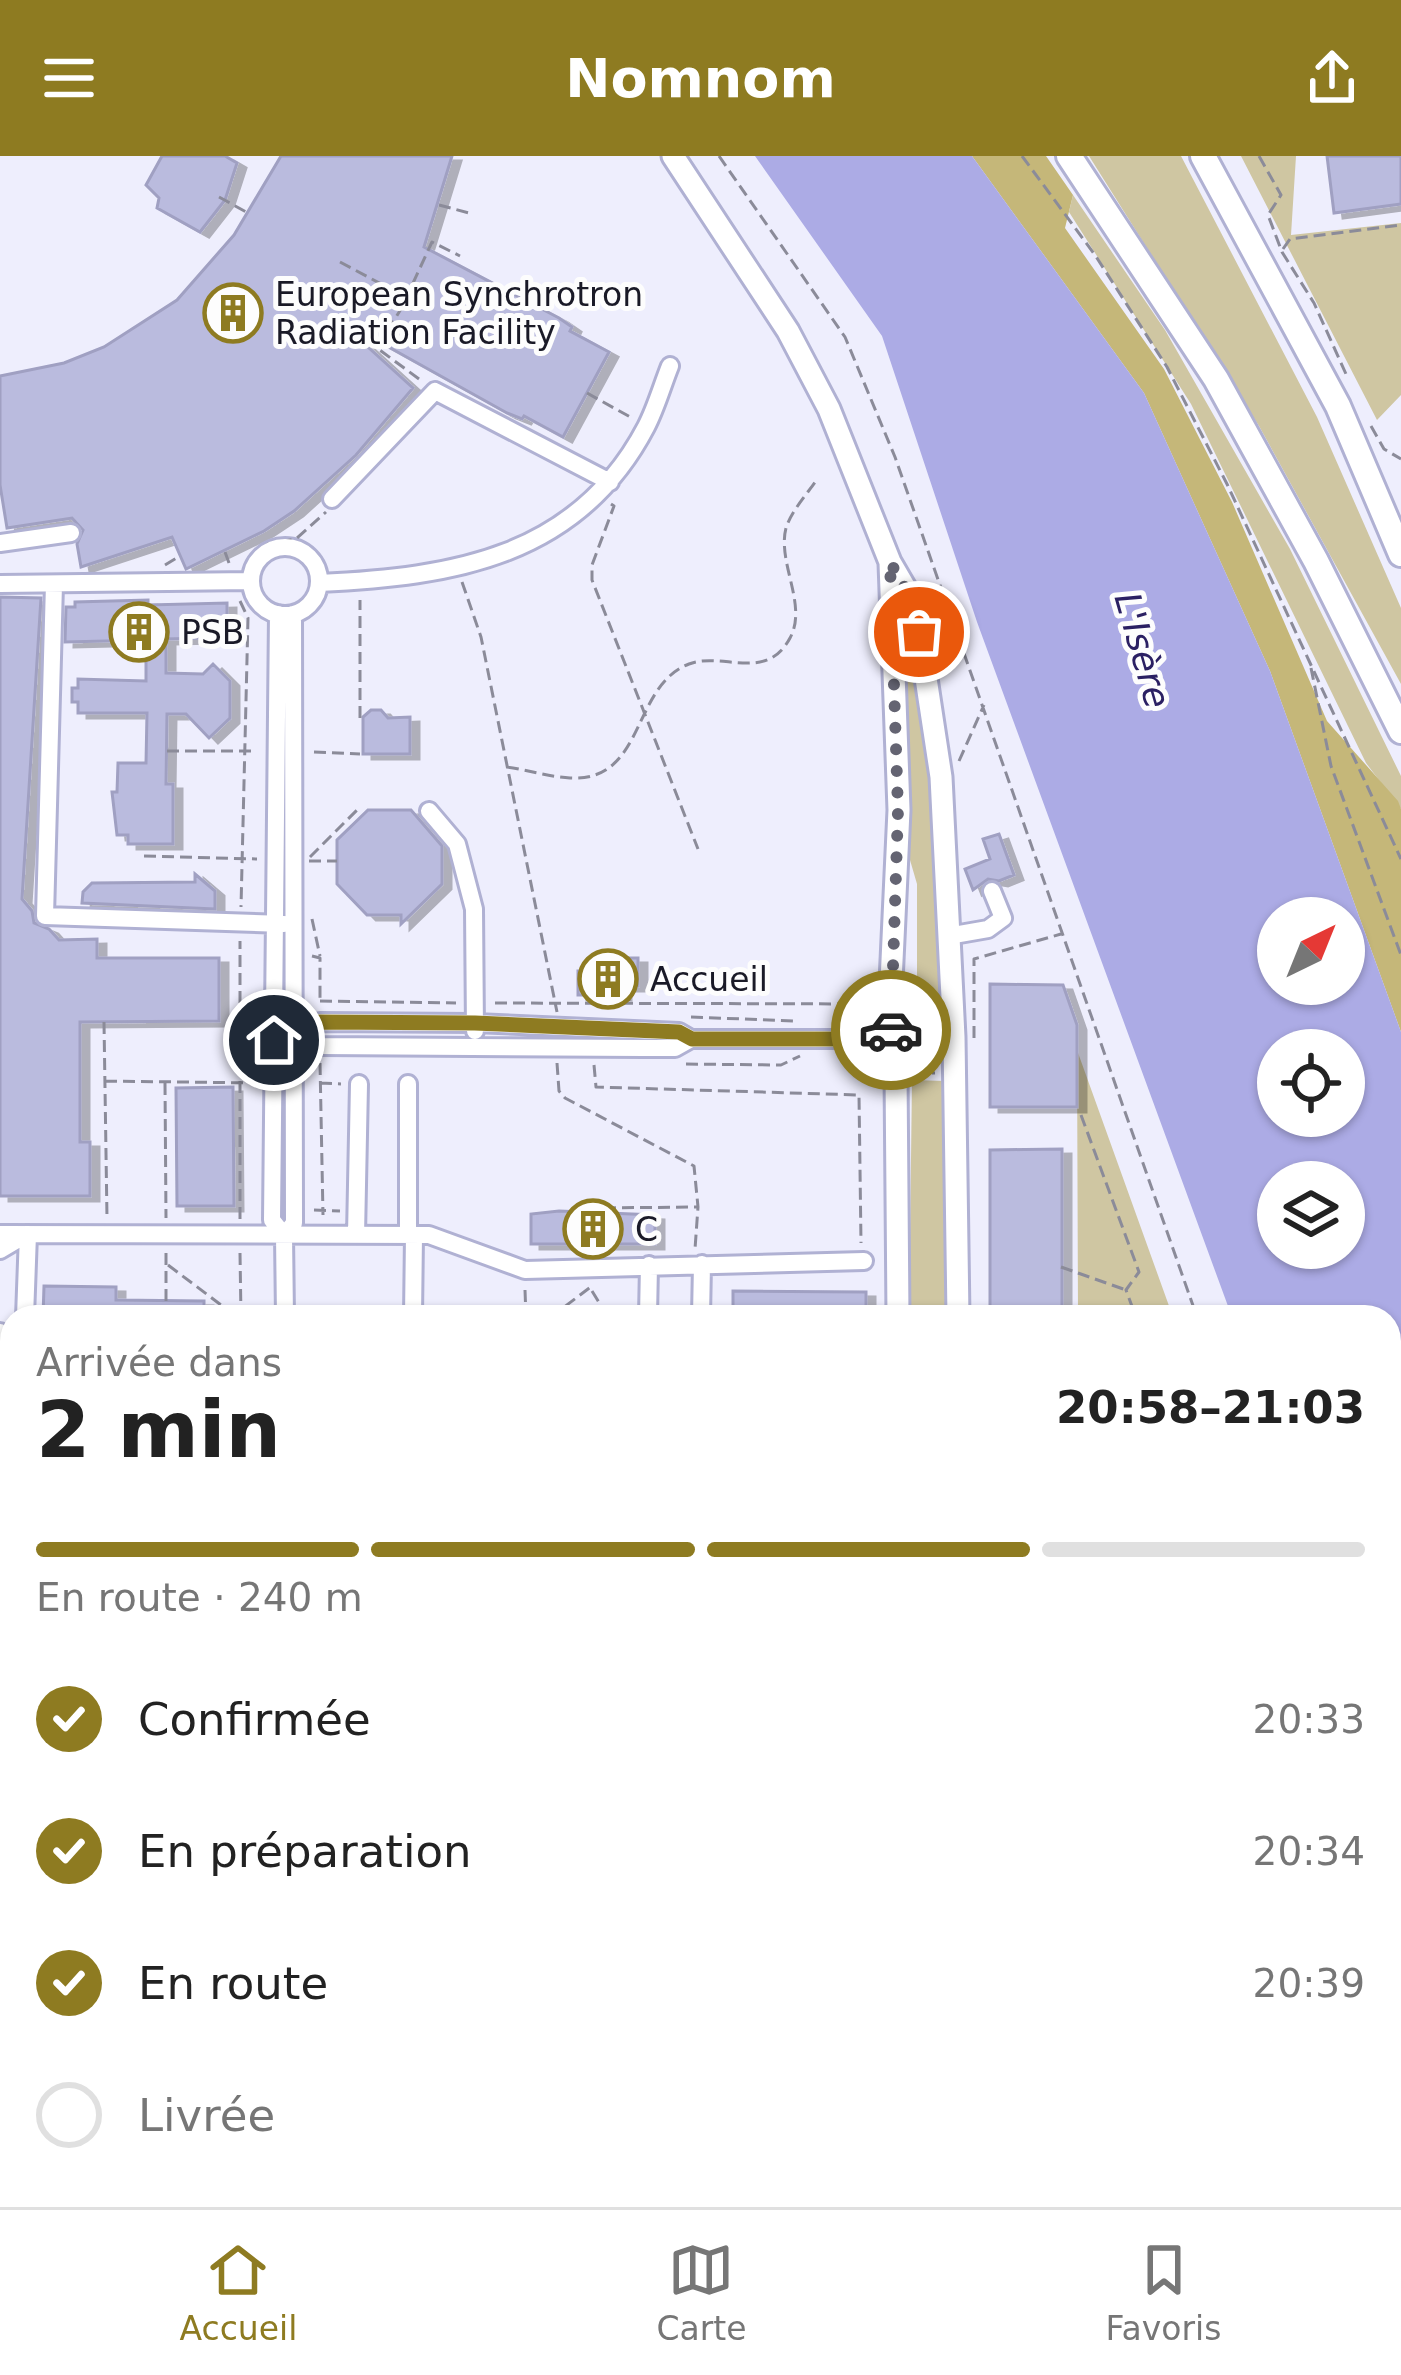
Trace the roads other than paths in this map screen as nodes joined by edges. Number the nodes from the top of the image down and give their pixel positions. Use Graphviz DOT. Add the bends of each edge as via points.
graph roads {
  1 [pos="673,156"];
  2 [pos="1069,156"];
  3 [pos="1203,156"];
  4 [pos="670,366"];
  5 [pos="604,487"];
  6 [pos="334,501"];
  7 [pos="71,533"];
  8 [pos="0,543"];
  9 [pos="1401,554"];
  10 [pos="890,562"];
  11 [pos="248,578"];
  12 [pos="320,583"];
  13 [pos="0,584"];
  14 [pos="54,584"];
  15 [pos="285,614"];
  16 [pos="1362,657"];
  17 [pos="1401,731"];
  18 [pos="1401,747"];
  19 [pos="429,811"];
  20 [pos="992,891"];
  21 [pos="283,924"];
  22 [pos="960,935"];
  23 [pos="475,1023"];
  24 [pos="954,1037"];
  25 [pos="294,1039"];
  26 [pos="692,1039"];
  27 [pos="891,1039"];
  28 [pos="274,1040"];
  29 [pos="475,1046"];
  30 [pos="359,1084"];
  31 [pos="408,1084"];
  32 [pos="0,1234"];
  33 [pos="28,1234"];
  34 [pos="284,1234"];
  35 [pos="356,1235"];
  36 [pos="411,1235"];
  37 [pos="0,1250"];
  38 [pos="862,1261"];
  39 [pos="698,1264"];
  40 [pos="649,1265"];
  41 [pos="25,1305"];
  42 [pos="284,1305"];
  43 [pos="413,1305"];
  44 [pos="648,1305"];
  45 [pos="700,1305"];
  46 [pos="898,1305"];
  47 [pos="958,1305"];
  1 -- 10 [label="main road" via="788,332 829,409"];
  2 -- 16 [label="highway" via="1216,380"];
  3 -- 9 [label="highway" via="1338,406"];
  4 -- 5 [label="street" via="646,427"];
  5 -- 6 [label="street" via="435,391"];
  5 -- 12 [label="street" via="536,540 457,569"];
  7 -- 8 [label="street"];
  10 -- 22 [label="main road" via="908,593 929,688"];
  10 -- 27 [label="main road" via="898,810"];
  11 -- 12 [label="street" via="263,555 287,547 307,555"];
  11 -- 14 [label="street"];
  11 -- 15 [label="street" via="264,607"];
  12 -- 15 [label="street" via="314,600"];
  13 -- 14 [label="street"];
  14 -- 21 [label="street" via="45,916"];
  15 -- 21 [label="street" via="292,860"];
  16 -- 17 [label="highway"];
  16 -- 18 [label="highway"];
  19 -- 23 [label="street" via="457,844 474,909"];
  20 -- 22 [label="street" via="1003,918"];
  21 -- 25 [label="street"];
  21 -- 28 [label="street"];
  22 -- 24 [label="main road"];
  23 -- 25 [label="street" via="320,1022"];
  23 -- 26 [label="street" via="679,1032"];
  23 -- 29 [label="street"];
  24 -- 27 [label="main road"];
  24 -- 47 [label="main road"];
  25 -- 28 [label="street"];
  25 -- 29 [label="street"];
  25 -- 34 [label="street" via="294,1223"];
  26 -- 27 [label="street"];
  26 -- 29 [label="street" via="675,1048"];
  27 -- 46 [label="main road"];
  28 -- 34 [label="street" via="272,1220"];
  30 -- 35 [label="street"];
  31 -- 36 [label="street"];
  32 -- 33 [label="street"];
  33 -- 34 [label="street"];
  33 -- 37 [label="street"];
  33 -- 41 [label="street"];
  34 -- 35 [label="street"];
  34 -- 42 [label="street"];
  35 -- 36 [label="street"];
  36 -- 40 [label="street" via="525,1270"];
  36 -- 43 [label="street"];
  38 -- 39 [label="street"];
  39 -- 40 [label="street"];
  39 -- 45 [label="street"];
  40 -- 44 [label="street"];
}
